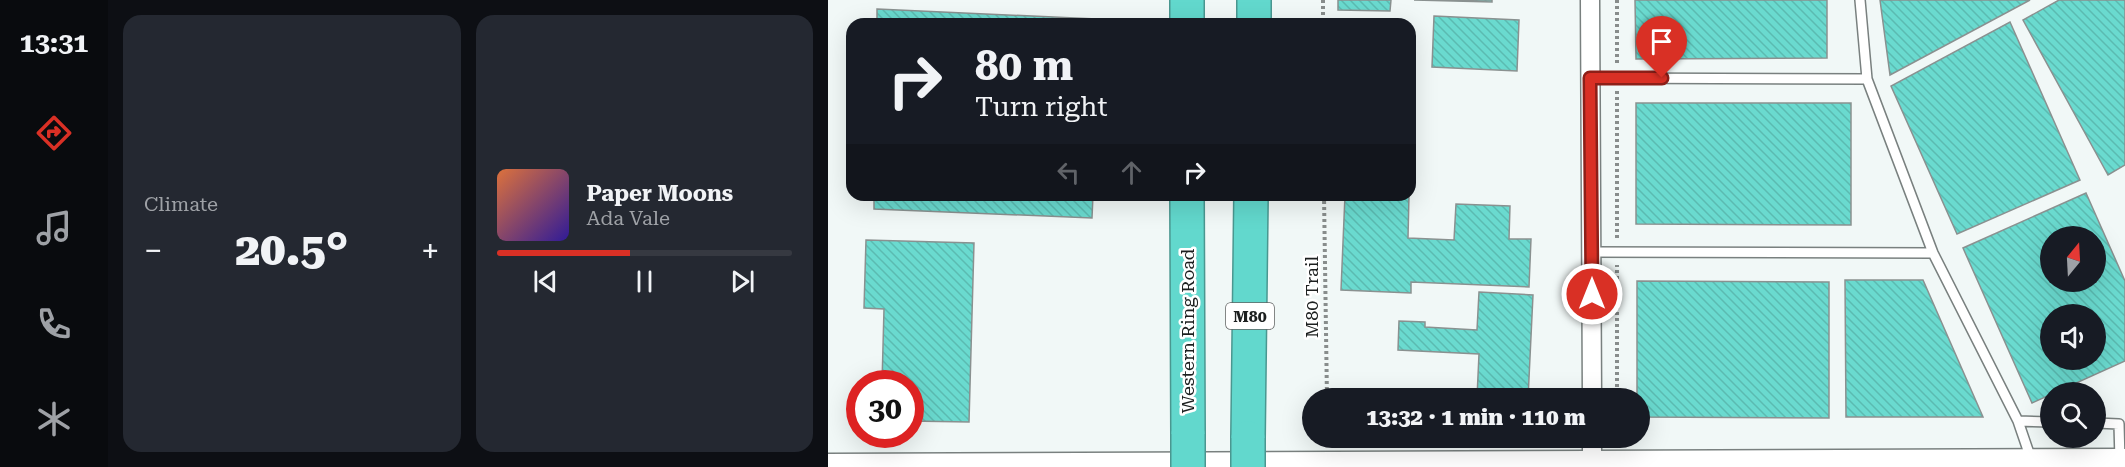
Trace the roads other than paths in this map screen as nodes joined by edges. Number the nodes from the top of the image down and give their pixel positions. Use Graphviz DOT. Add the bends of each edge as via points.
graph roads {
  1 [pos="1187,0"];
  2 [pos="1254,0"];
  3 [pos="1590,0"];
  4 [pos="1860,0"];
  5 [pos="1187,18"];
  6 [pos="1254,18"];
  7 [pos="1590,78"];
  8 [pos="1867,80"];
  9 [pos="1187,201"];
  10 [pos="1251,201"];
  11 [pos="1591,252"];
  12 [pos="1933,253"];
  13 [pos="1592,388"];
  14 [pos="2018,421"];
  15 [pos="2040,422"];
  16 [pos="2106,423"];
  17 [pos="1592,448"];
  18 [pos="1248,452"];
  19 [pos="2122,461"];
  20 [pos="2032,462"];
  21 [pos="1592,463"];
  22 [pos="1483,465"];
  23 [pos="828,466"];
  24 [pos="1188,467"];
  1 -- 5 [label="highway"];
  2 -- 6 [label="highway"];
  3 -- 7 [label="street"];
  4 -- 8 [label="lane"];
  7 -- 8 [label="lane"];
  7 -- 11 [label="street"];
  8 -- 12 [label="lane"];
  9 -- 24 [label="highway, Western Ring Road, bridge"];
  10 -- 18 [label="highway, M80"];
  11 -- 12 [label="lane"];
  11 -- 13 [label="street"];
  12 -- 14 [label="lane"];
  14 -- 15 [label="lane"];
  14 -- 20 [label="lane"];
  16 -- 19 [label="lane" via="2119,424"];
  17 -- 21 [label="street"];
  19 -- 20 [label="street"];
  20 -- 21 [label="street"];
  21 -- 22 [label="street"];
  22 -- 23 [label="street"];
}
